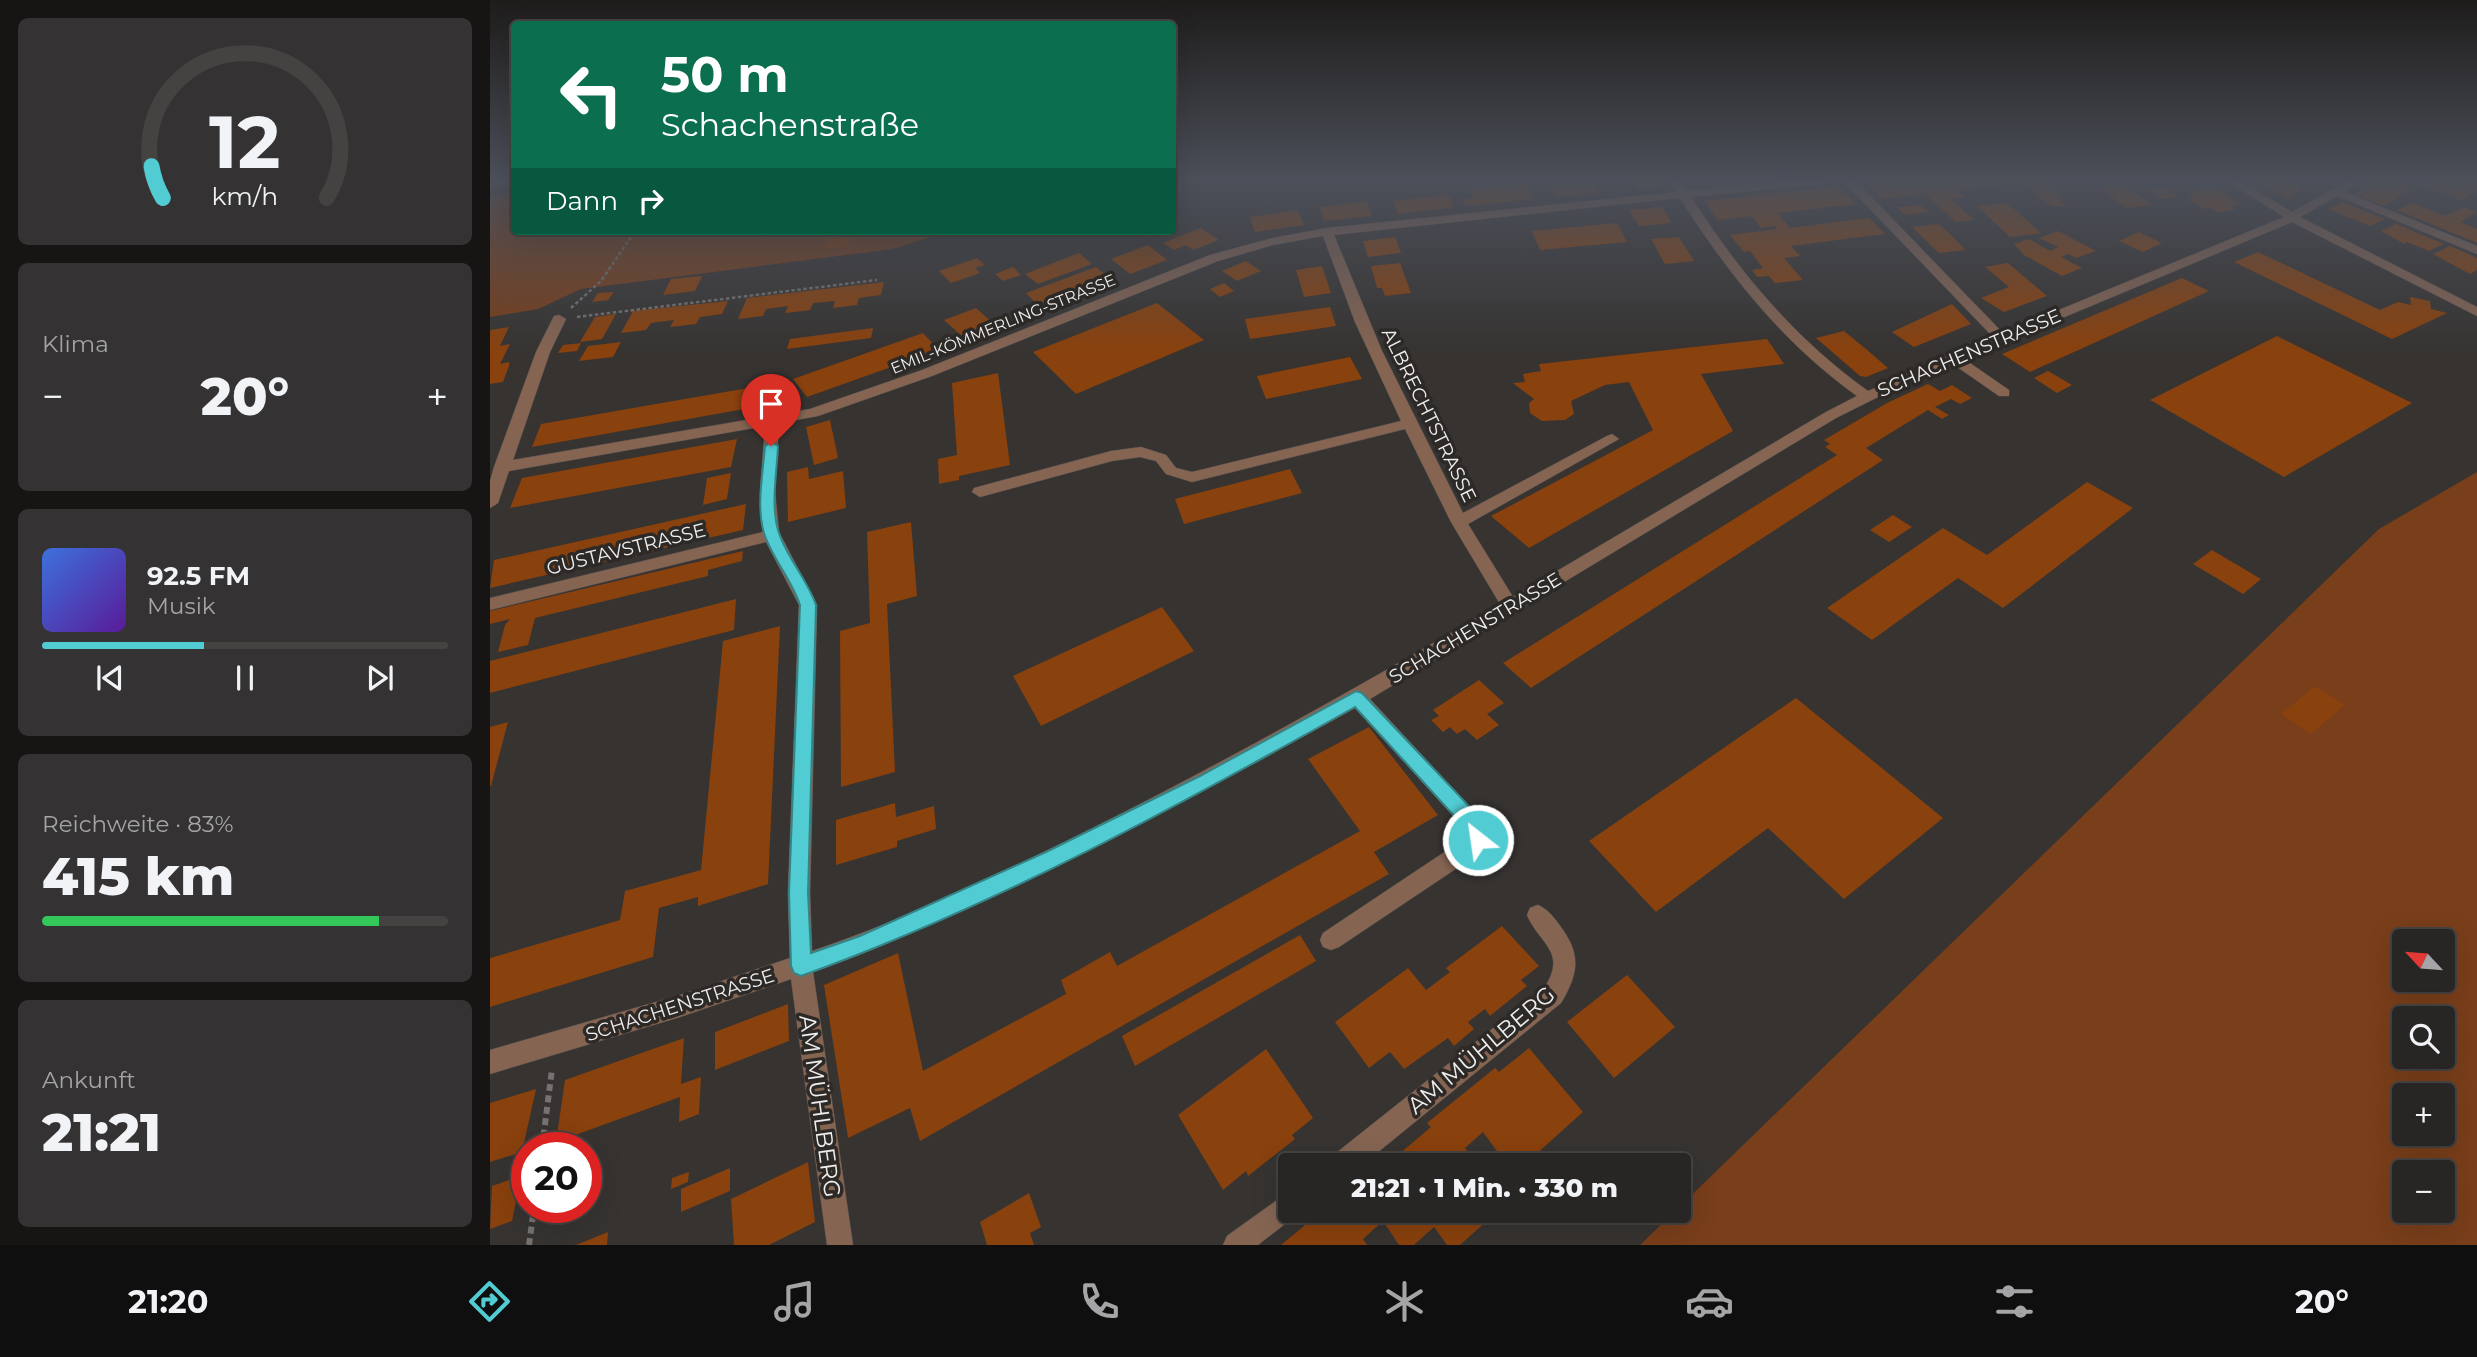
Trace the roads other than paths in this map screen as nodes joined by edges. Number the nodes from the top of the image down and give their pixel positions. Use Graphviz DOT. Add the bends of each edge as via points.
graph roads {
  1 [pos="1304,236"];
  2 [pos="1329,236"];
  3 [pos="1714,236"];
  4 [pos="1903,236"];
  5 [pos="2247,236"];
  6 [pos="2327,236"];
  7 [pos="2443,236"];
  8 [pos="2477,250"];
  9 [pos="2477,312"];
  10 [pos="559,319"];
  11 [pos="2001,338"];
  12 [pos="1954,358"];
  13 [pos="2004,393"];
  14 [pos="1867,397"];
  15 [pos="772,422"];
  16 [pos="1409,424"];
  17 [pos="1612,439"];
  18 [pos="502,467"];
  19 [pos="980,492"];
  20 [pos="490,503"];
  21 [pos="1459,522"];
  22 [pos="772,535"];
  23 [pos="490,604"];
  24 [pos="1511,607"];
  25 [pos="1356,698"];
  26 [pos="1538,915"];
  27 [pos="1331,940"];
  28 [pos="801,966"];
  29 [pos="490,1062"];
  30 [pos="1356,1153"];
  31 [pos="1278,1213"];
  32 [pos="840,1245"];
  33 [pos="1236,1245"];
  1 -- 15 [label="street, EMIL-KÖMMERLING-STRASSE" via="1227,254 867,396"];
  2 -- 16 [label="street, ALBRECHTSTRASSE"];
  3 -- 14 [label="street" via="1794,340"];
  4 -- 11 [label="street"];
  5 -- 11 [label="street, SCHACHENSTRASSE"];
  6 -- 9 [label="street"];
  7 -- 8 [label="street"];
  10 -- 18 [label="street"];
  11 -- 12 [label="street, SCHACHENSTRASSE"];
  12 -- 13 [label="street"];
  12 -- 14 [label="street, SCHACHENSTRASSE"];
  14 -- 24 [label="street, SCHACHENSTRASSE" via="1787,440"];
  15 -- 18 [label="street, EMIL-KÖMMERLING-STRASSE"];
  15 -- 22 [label="street" via="768,519"];
  16 -- 19 [label="street" via="1192,477 1171,471 1161,458 1141,452"];
  16 -- 21 [label="street, ALBRECHTSTRASSE"];
  17 -- 21 [label="street"];
  18 -- 20 [label="street"];
  21 -- 24 [label="street, ALBRECHTSTRASSE"];
  22 -- 23 [label="street, GUSTAVSTRASSE"];
  22 -- 28 [label="street, AM MÜHLBERG" via="808,605"];
  24 -- 25 [label="street, SCHACHENSTRASSE"];
  25 -- 27 [label="street" via="1478,828 1478,840"];
  25 -- 28 [label="street, SCHACHENSTRASSE" via="1053,858 864,944"];
  26 -- 30 [label="street, AM MÜHLBERG" via="1565,955 1563,981 1553,995"];
  28 -- 29 [label="street, SCHACHENSTRASSE"];
  28 -- 32 [label="street, AM MÜHLBERG"];
  31 -- 33 [label="street"];
}
